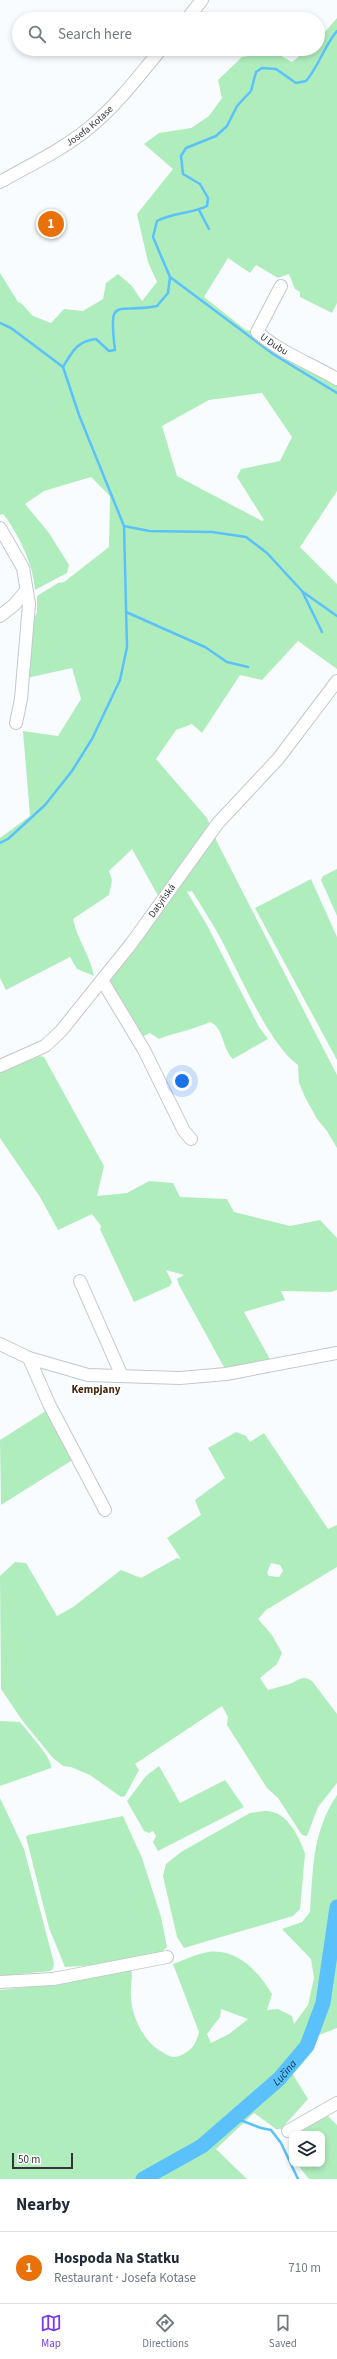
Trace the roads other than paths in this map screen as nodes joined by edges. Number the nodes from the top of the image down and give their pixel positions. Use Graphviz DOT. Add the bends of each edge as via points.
graph roads {
  1 [pos="202,0"];
  2 [pos="193,12"];
  3 [pos="155,56"];
  4 [pos="0,182"];
  5 [pos="281,286"];
  6 [pos="337,379"];
  7 [pos="0,528"];
  8 [pos="25,592"];
  9 [pos="0,616"];
  10 [pos="337,681"];
  11 [pos="16,723"];
  12 [pos="102,980"];
  13 [pos="0,1066"];
  14 [pos="191,1139"];
  15 [pos="80,1281"];
  16 [pos="0,1344"];
  17 [pos="337,1353"];
  18 [pos="29,1358"];
  19 [pos="122,1376"];
  20 [pos="105,1510"];
  21 [pos="167,1958"];
  22 [pos="0,1982"];
  23 [pos="337,2103"];
  24 [pos="288,2131"];
  1 -- 2 [label="street"];
  3 -- 4 [label="street, Josefa Kotase" via="122,96 90,127 68,143"];
  5 -- 6 [label="street, U Dubu" via="257,332 291,356"];
  7 -- 8 [label="street" via="23,568"];
  8 -- 9 [label="street" via="14,606"];
  8 -- 11 [label="street" via="29,604 28,619 21,699"];
  10 -- 12 [label="street, Datyňská" via="278,759 218,823"];
  12 -- 13 [label="street, Datyňská" via="61,1031 45,1046"];
  12 -- 14 [label="street" via="144,1050 184,1132"];
  15 -- 19 [label="street"];
  16 -- 18 [label="street"];
  17 -- 19 [label="street" via="226,1374 180,1378"];
  18 -- 19 [label="street" via="88,1375"];
  18 -- 20 [label="street" via="49,1404"];
  21 -- 22 [label="street" via="53,1979"];
  23 -- 24 [label="street"];
}
